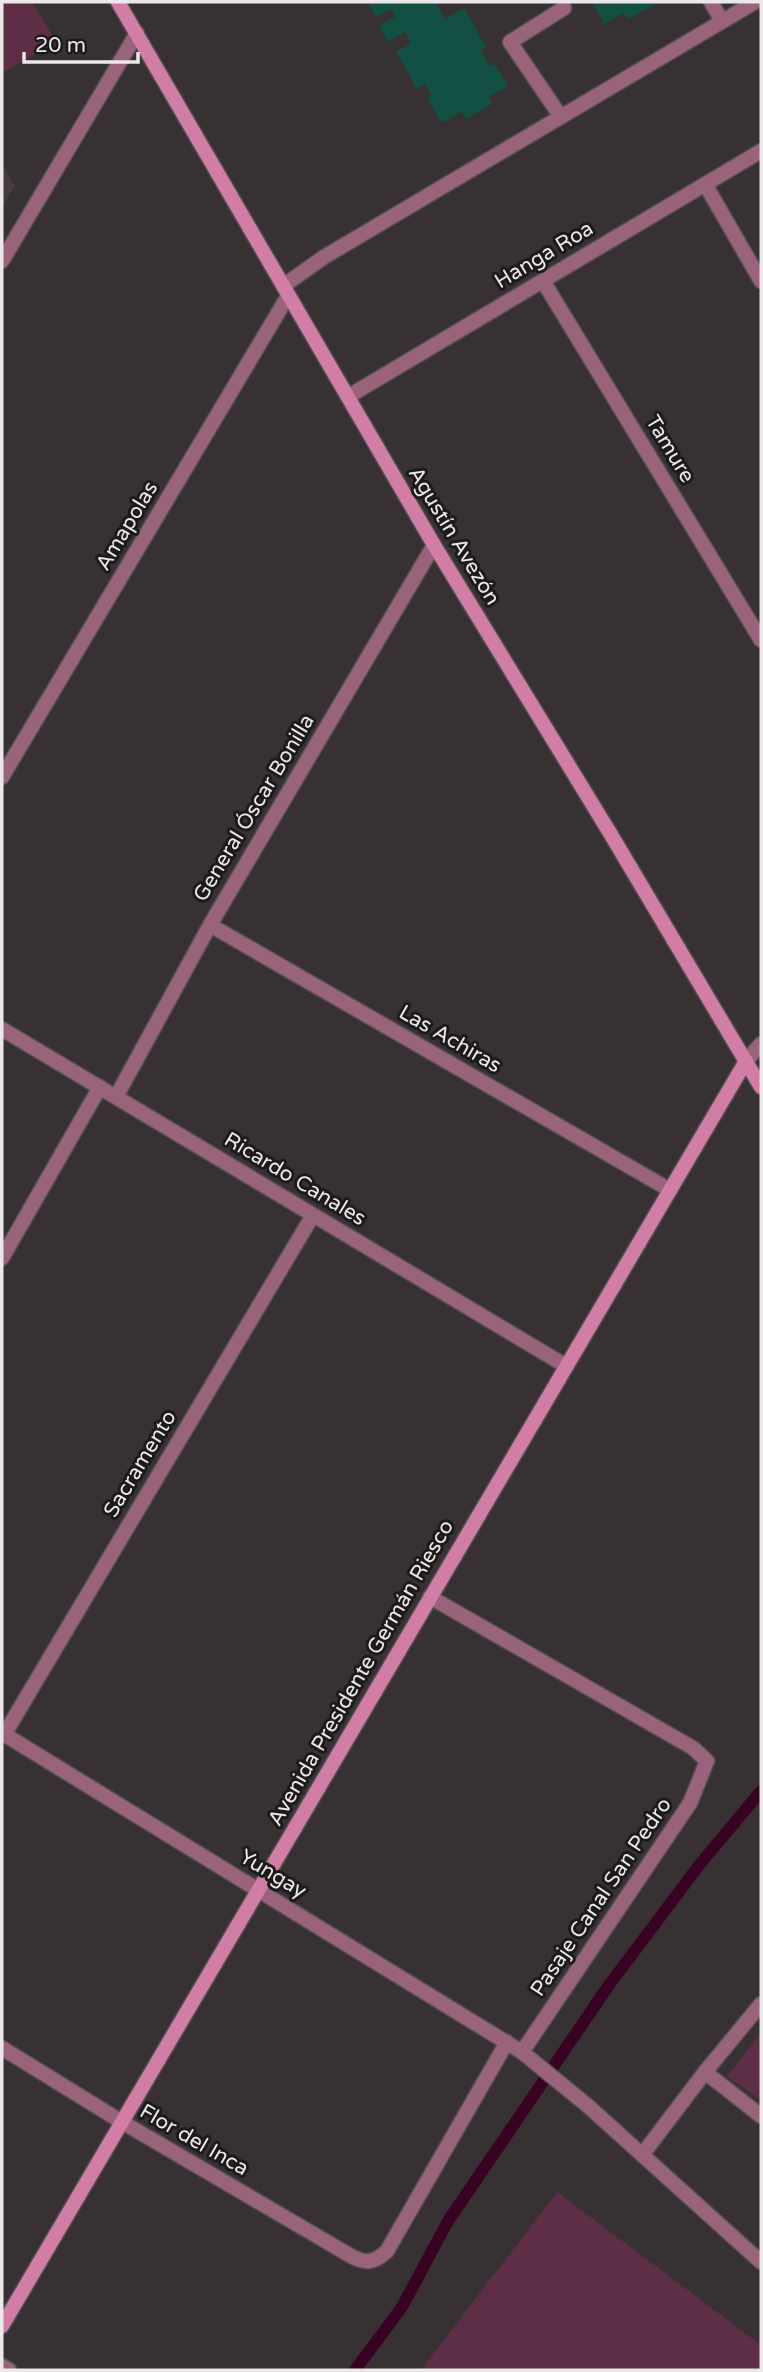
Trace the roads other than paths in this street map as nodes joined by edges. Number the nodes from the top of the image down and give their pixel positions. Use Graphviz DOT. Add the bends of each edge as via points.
graph roads {
  1 [pos="118,2"];
  2 [pos="711,2"];
  3 [pos="754,2"];
  4 [pos="564,8"];
  5 [pos="722,21"];
  6 [pos="137,33"];
  7 [pos="561,117"];
  8 [pos="761,151"];
  9 [pos="705,184"];
  10 [pos="2,261"];
  11 [pos="543,281"];
  12 [pos="761,281"];
  13 [pos="286,291"];
  14 [pos="349,396"];
  15 [pos="434,545"];
  16 [pos="761,640"];
  17 [pos="2,777"];
  18 [pos="210,925"];
  19 [pos="2,1029"];
  20 [pos="761,1044"];
  21 [pos="746,1061"];
  22 [pos="100,1087"];
  23 [pos="761,1087"];
  24 [pos="116,1097"];
  25 [pos="670,1190"];
  26 [pos="313,1214"];
  27 [pos="2,1258"];
  28 [pos="566,1366"];
  29 [pos="430,1597"];
  30 [pos="3,1734"];
  31 [pos="258,1889"];
  32 [pos="761,2004"];
  33 [pos="507,2042"];
  34 [pos="2,2048"];
  35 [pos="522,2052"];
  36 [pos="705,2072"];
  37 [pos="761,2116"];
  38 [pos="122,2122"];
  39 [pos="642,2155"];
  40 [pos="761,2262"];
  41 [pos="2,2326"];
  42 [pos="2,2366"];
  43 [pos="9,2370"];
  1 -- 6 [label="street, Agustín Avezón"];
  2 -- 5 [label="street"];
  3 -- 5 [label="street"];
  4 -- 7 [label="street" via="510,42"];
  5 -- 7 [label="street"];
  6 -- 10 [label="street"];
  6 -- 13 [label="street, Agustín Avezón"];
  7 -- 13 [label="street" via="324,257"];
  8 -- 9 [label="street, Hanga Roa"];
  9 -- 11 [label="street, Hanga Roa"];
  9 -- 12 [label="street"];
  11 -- 14 [label="street, Hanga Roa"];
  11 -- 16 [label="street, Tamure"];
  13 -- 14 [label="street, Agustín Avezón"];
  13 -- 17 [label="street, Amapolas"];
  14 -- 15 [label="street, Agustín Avezón"];
  15 -- 18 [label="street, General Óscar Bonilla"];
  15 -- 21 [label="street, Agustín Avezón"];
  18 -- 24 [label="street, General Óscar Bonilla"];
  18 -- 25 [label="street, Las Achiras"];
  19 -- 22 [label="street, Ricardo Canales"];
  20 -- 21 [label="street, Avenida Presidente Germán Riesco"];
  21 -- 23 [label="street, Agustín Avezón"];
  21 -- 25 [label="street, Avenida Presidente Germán Riesco"];
  22 -- 24 [label="street, Ricardo Canales"];
  22 -- 27 [label="street"];
  24 -- 26 [label="street, Ricardo Canales"];
  25 -- 28 [label="street, Avenida Presidente Germán Riesco"];
  26 -- 28 [label="street, Ricardo Canales"];
  26 -- 30 [label="street, Sacramento"];
  28 -- 29 [label="street, Avenida Presidente Germán Riesco"];
  29 -- 31 [label="street, Avenida Presidente Germán Riesco"];
  29 -- 35 [label="street, Pasaje Canal San Pedro" via="692,1748 707,1761 690,1803"];
  30 -- 31 [label="street, Yungay"];
  31 -- 33 [label="street, Yungay"];
  31 -- 38 [label="street, Avenida Presidente Germán Riesco"];
  32 -- 36 [label="street"];
  33 -- 35 [label="street, Yungay"];
  33 -- 38 [label="street, Flor del Inca" via="387,2251 369,2263"];
  34 -- 38 [label="street, Flor del Inca"];
  35 -- 39 [label="street, Yungay"];
  36 -- 37 [label="street"];
  36 -- 39 [label="street"];
  38 -- 41 [label="street, Avenida Presidente Germán Riesco"];
  39 -- 40 [label="street"];
  42 -- 43 [label="street"];
}
